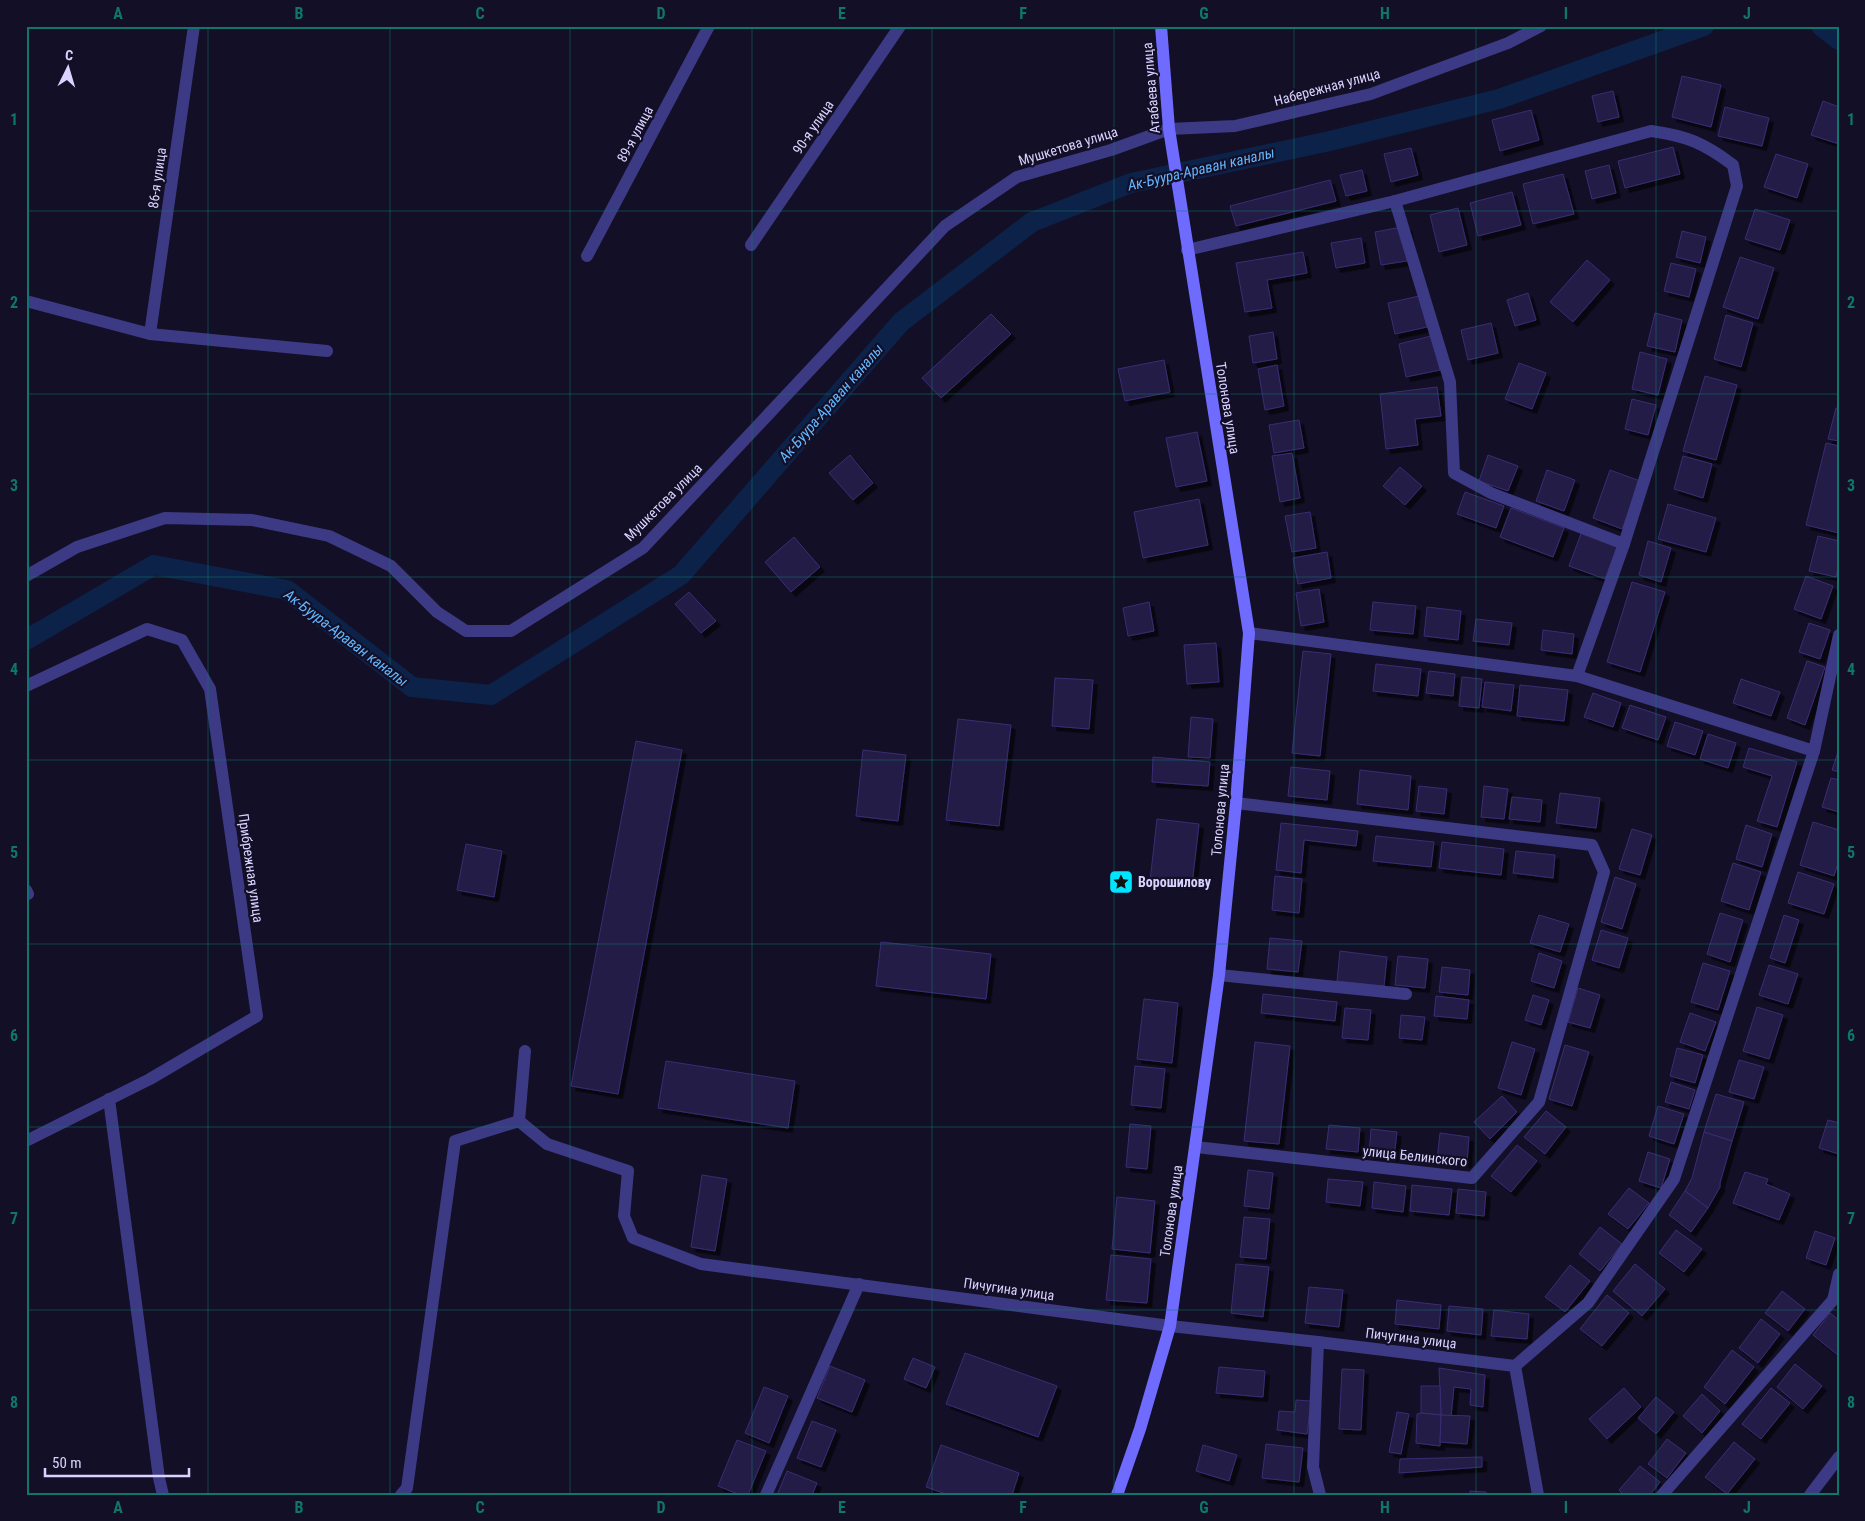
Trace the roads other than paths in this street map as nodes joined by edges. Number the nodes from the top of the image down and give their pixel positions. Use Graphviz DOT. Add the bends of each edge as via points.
graph roads {
  1 [pos="194,26"];
  2 [pos="709,26"];
  3 [pos="900,26"];
  4 [pos="1161,26"];
  5 [pos="1541,26"];
  6 [pos="1169,129"];
  7 [pos="1395,201"];
  8 [pos="1181,212"];
  9 [pos="751,245"];
  10 [pos="1188,250"];
  11 [pos="587,256"];
  12 [pos="26,301"];
  13 [pos="150,334"];
  14 [pos="326,351"];
  15 [pos="1624,544"];
  16 [pos="26,576"];
  17 [pos="1249,633"];
  18 [pos="1839,635"];
  19 [pos="1577,676"];
  20 [pos="26,686"];
  21 [pos="1814,751"];
  22 [pos="1236,803"];
  23 [pos="1220,975"];
  24 [pos="1406,994"];
  25 [pos="525,1051"];
  26 [pos="109,1099"];
  27 [pos="519,1121"];
  28 [pos="26,1141"];
  29 [pos="1196,1147"];
  30 [pos="1839,1274"];
  31 [pos="859,1284"];
  32 [pos="1170,1326"];
  33 [pos="1318,1342"];
  34 [pos="1515,1366"];
  35 [pos="1839,1457"];
  36 [pos="163,1495"];
  37 [pos="401,1495"];
  38 [pos="766,1495"];
  39 [pos="1117,1495"];
  40 [pos="1320,1495"];
  41 [pos="1538,1495"];
  42 [pos="1662,1495"];
  43 [pos="1810,1495"];
  1 -- 13 [label="street, 86-я улица"];
  2 -- 11 [label="street, 89-я улица"];
  3 -- 9 [label="street, 90-я улица"];
  4 -- 6 [label="main road, Атабаева улица"];
  5 -- 6 [label="street, Набережная улица" via="1508,43 1371,94 1235,126"];
  6 -- 8 [label="main road, Атабаева улица"];
  6 -- 16 [label="street, Мушкетова улица" via="1018,177 945,226 642,548 511,631 466,630 437,612 391,566 329,536 252,520 165,518 77,547"];
  7 -- 10 [label="street"];
  7 -- 15 [label="street" via="1450,382 1454,473 1491,493"];
  7 -- 15 [label="street" via="1651,131 1676,134 1710,148 1733,166 1737,186"];
  8 -- 10 [label="main road, Толонова улица"];
  10 -- 17 [label="main road, Толонова улица"];
  12 -- 13 [label="street"];
  13 -- 14 [label="street"];
  15 -- 19 [label="street"];
  17 -- 19 [label="street"];
  17 -- 22 [label="main road, Толонова улица"];
  18 -- 21 [label="street"];
  19 -- 21 [label="street"];
  20 -- 26 [label="street, Прибрежная улица" via="147,629 182,640 210,689 257,1016 150,1079"];
  21 -- 34 [label="street" via="1674,1179 1588,1303"];
  22 -- 23 [label="main road, Толонова улица"];
  22 -- 29 [label="street, улица Белинского" via="1592,845 1604,872 1539,1102 1472,1178"];
  23 -- 24 [label="street"];
  23 -- 29 [label="main road, Толонова улица"];
  25 -- 27 [label="street"];
  26 -- 28 [label="street, Прибрежная улица"];
  26 -- 36 [label="street" via="158,1478"];
  27 -- 31 [label="street, Пичугина улица" via="547,1144 628,1171 624,1216 633,1238 701,1264"];
  27 -- 37 [label="street" via="455,1141 407,1488"];
  29 -- 32 [label="main road, Толонова улица"];
  30 -- 42 [label="street" via="1833,1300"];
  31 -- 32 [label="street, Пичугина улица"];
  31 -- 38 [label="street"];
  32 -- 33 [label="street, Пичугина улица"];
  32 -- 39 [label="main road, Толонова улица"];
  33 -- 34 [label="street, Пичугина улица"];
  33 -- 40 [label="street" via="1313,1466"];
  34 -- 41 [label="street"];
  35 -- 43 [label="street"];
}
